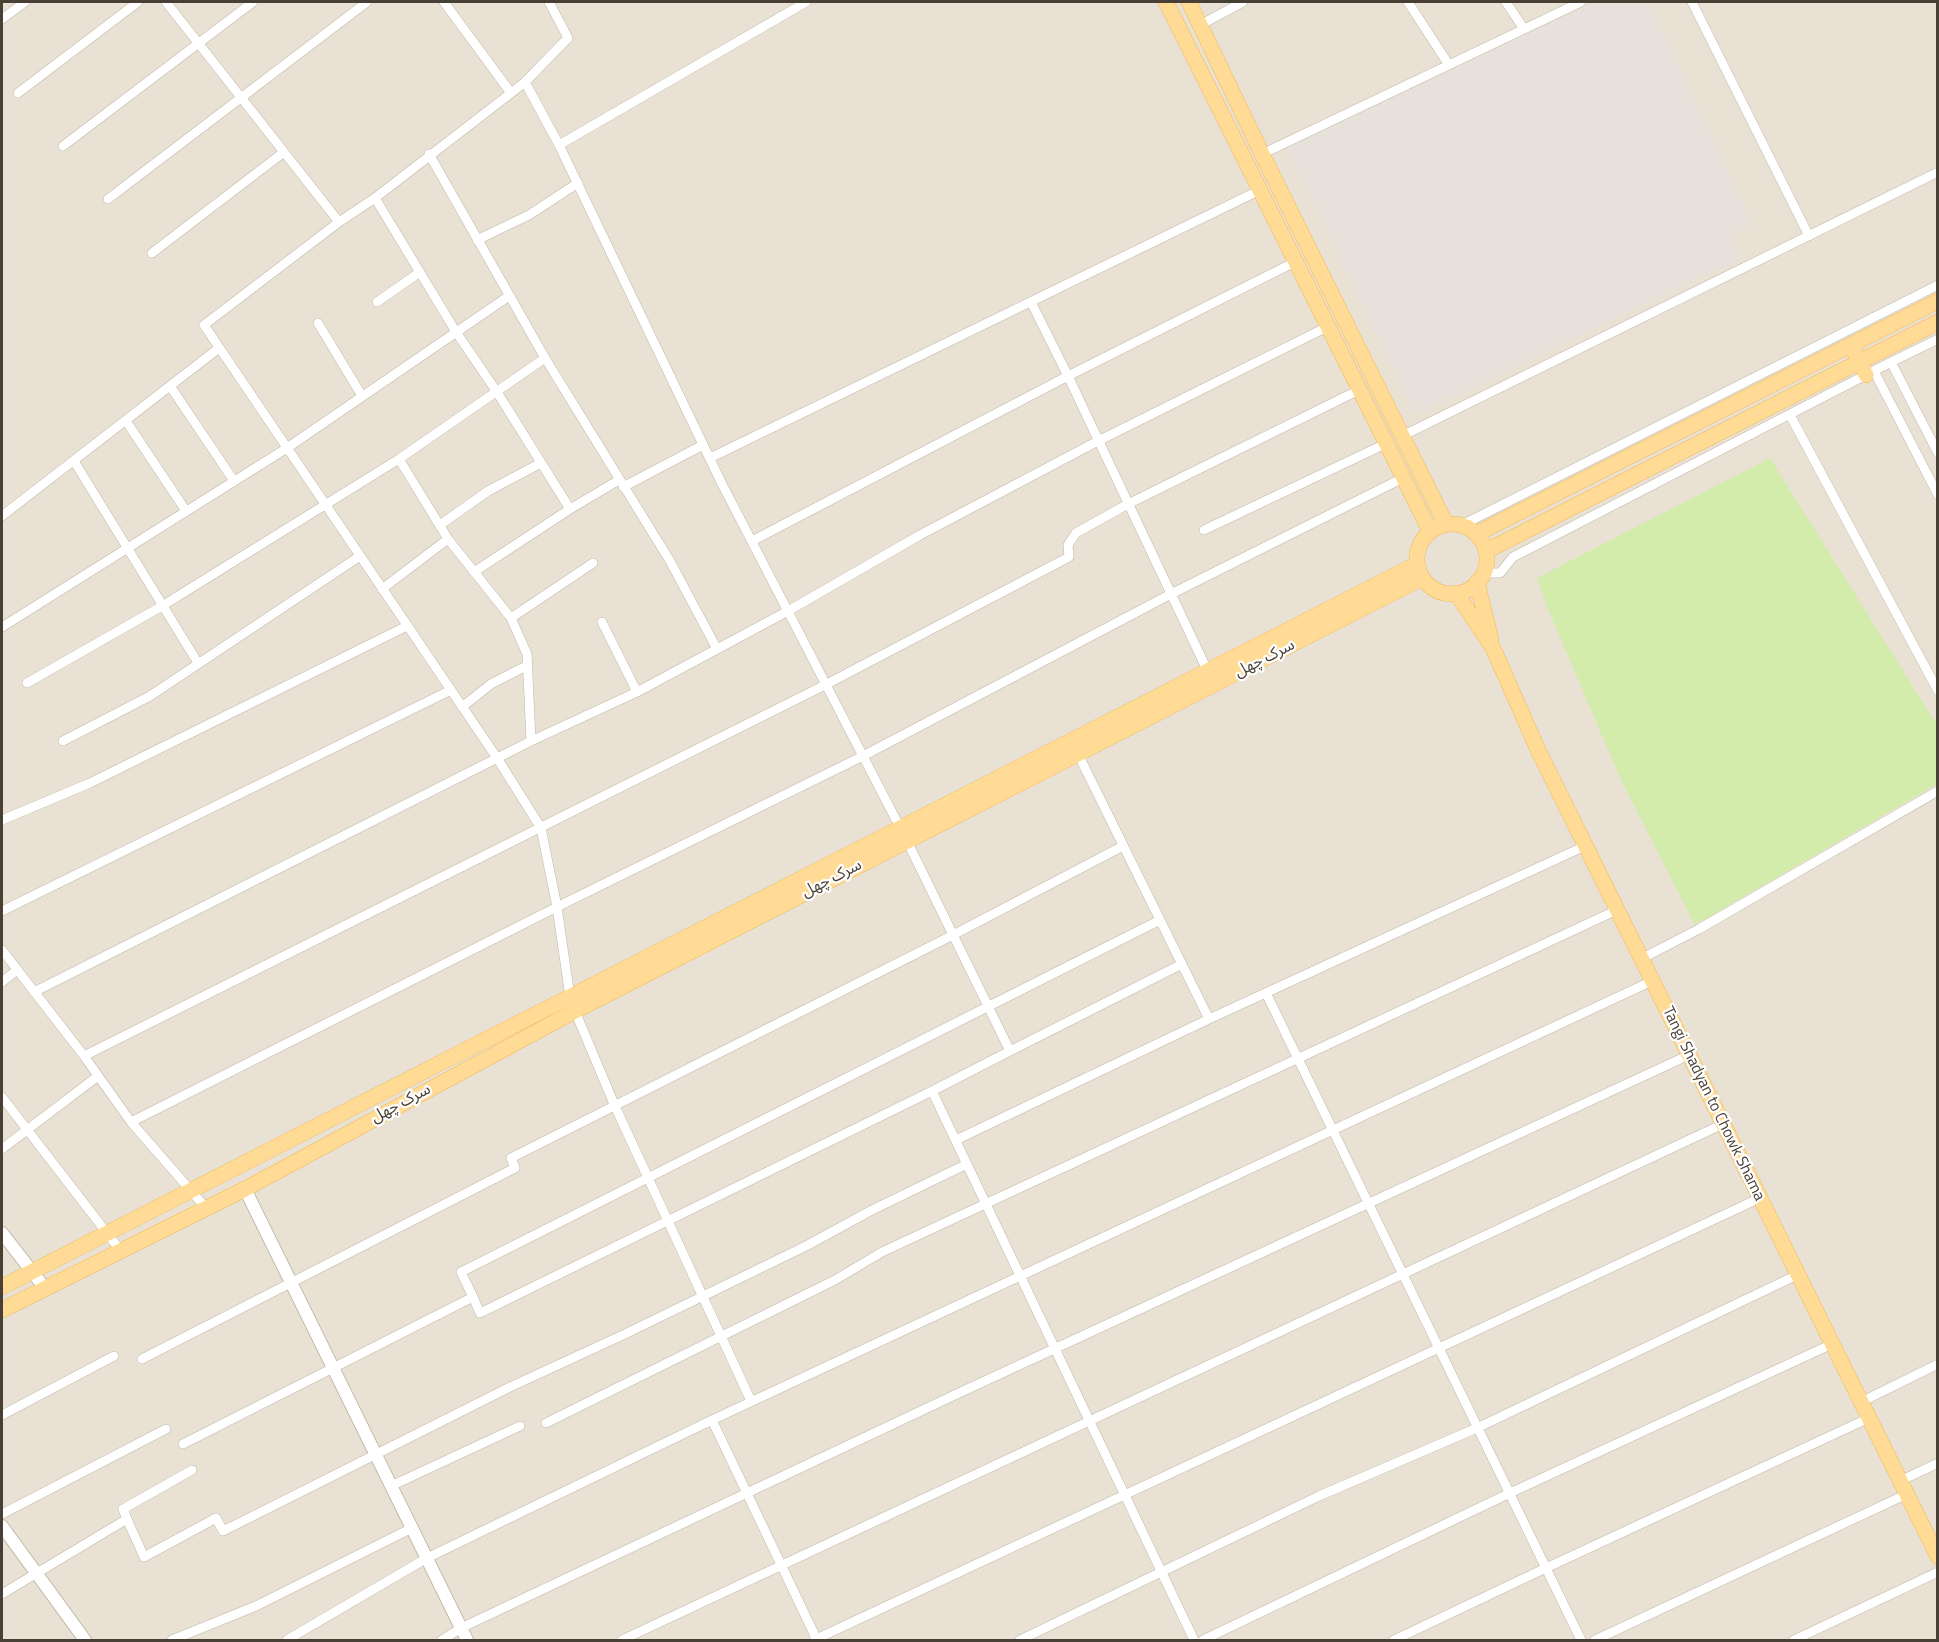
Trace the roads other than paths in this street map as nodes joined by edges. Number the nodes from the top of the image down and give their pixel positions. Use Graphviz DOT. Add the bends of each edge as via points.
graph roads {
  1 [pos="25,2"];
  2 [pos="138,2"];
  3 [pos="166,2"];
  4 [pos="254,2"];
  5 [pos="367,2"];
  6 [pos="444,2"];
  7 [pos="549,2"];
  8 [pos="807,2"];
  9 [pos="1167,2"];
  10 [pos="1189,2"];
  11 [pos="1243,2"];
  12 [pos="1408,2"];
  13 [pos="1506,2"];
  14 [pos="1581,2"];
  15 [pos="1692,2"];
  16 [pos="2,20"];
  17 [pos="1200,25"];
  18 [pos="1524,29"];
  19 [pos="198,43"];
  20 [pos="1449,65"];
  21 [pos="525,82"];
  22 [pos="18,93"];
  23 [pos="511,93"];
  24 [pos="241,98"];
  25 [pos="559,145"];
  26 [pos="63,146"];
  27 [pos="284,152"];
  28 [pos="429,154"];
  29 [pos="1262,154"];
  30 [pos="1937,173"];
  31 [pos="578,183"];
  32 [pos="1260,190"];
  33 [pos="375,198"];
  34 [pos="108,200"];
  35 [pos="339,222"];
  36 [pos="1809,236"];
  37 [pos="477,240"];
  38 [pos="152,253"];
  39 [pos="1295,262"];
  40 [pos="420,272"];
  41 [pos="1938,285"];
  42 [pos="508,296"];
  43 [pos="1938,301"];
  44 [pos="1030,302"];
  45 [pos="377,303"];
  46 [pos="318,322"];
  47 [pos="1938,322"];
  48 [pos="1327,327"];
  49 [pos="456,332"];
  50 [pos="1938,339"];
  51 [pos="1851,345"];
  52 [pos="219,348"];
  53 [pos="544,358"];
  54 [pos="1891,362"];
  55 [pos="1866,369"];
  56 [pos="1068,376"];
  57 [pos="170,386"];
  58 [pos="1359,390"];
  59 [pos="497,392"];
  60 [pos="362,396"];
  61 [pos="1790,415"];
  62 [pos="126,421"];
  63 [pos="1402,436"];
  64 [pos="1931,440"];
  65 [pos="1098,441"];
  66 [pos="1385,444"];
  67 [pos="703,445"];
  68 [pos="286,448"];
  69 [pos="1913,448"];
  70 [pos="1938,453"];
  71 [pos="710,458"];
  72 [pos="399,459"];
  73 [pos="74,461"];
  74 [pos="541,463"];
  75 [pos="1403,478"];
  76 [pos="234,481"];
  77 [pos="621,484"];
  78 [pos="1938,495"];
  79 [pos="1128,504"];
  80 [pos="325,505"];
  81 [pos="570,509"];
  82 [pos="186,511"];
  83 [pos="2,516"];
  84 [pos="1446,524"];
  85 [pos="440,525"];
  86 [pos="1462,525"];
  87 [pos="1204,530"];
  88 [pos="1430,531"];
  89 [pos="1476,534"];
  90 [pos="448,539"];
  91 [pos="752,541"];
  92 [pos="129,548"];
  93 [pos="1486,551"];
  94 [pos="360,556"];
  95 [pos="593,563"];
  96 [pos="1420,571"];
  97 [pos="474,572"];
  98 [pos="1480,578"];
  99 [pos="382,589"];
  100 [pos="1456,593"];
  101 [pos="1171,594"];
  102 [pos="162,606"];
  103 [pos="788,611"];
  104 [pos="511,618"];
  105 [pos="602,622"];
  106 [pos="407,626"];
  107 [pos="2,627"];
  108 [pos="1493,648"];
  109 [pos="717,649"];
  110 [pos="198,663"];
  111 [pos="528,665"];
  112 [pos="1207,671"];
  113 [pos="27,683"];
  114 [pos="825,685"];
  115 [pos="1214,686"];
  116 [pos="451,690"];
  117 [pos="1938,691"];
  118 [pos="637,692"];
  119 [pos="462,707"];
  120 [pos="63,741"];
  121 [pos="531,741"];
  122 [pos="1078,754"];
  123 [pos="863,756"];
  124 [pos="497,758"];
  125 [pos="1938,792"];
  126 [pos="2,820"];
  127 [pos="541,828"];
  128 [pos="903,834"];
  129 [pos="1123,846"];
  130 [pos="1585,846"];
  131 [pos="557,907"];
  132 [pos="1617,910"];
  133 [pos="2,911"];
  134 [pos="1160,920"];
  135 [pos="953,935"];
  136 [pos="2,950"];
  137 [pos="1641,959"];
  138 [pos="1182,964"];
  139 [pos="17,970"];
  140 [pos="1652,981"];
  141 [pos="2,982"];
  142 [pos="34,992"];
  143 [pos="1266,993"];
  144 [pos="572,1004"];
  145 [pos="988,1007"];
  146 [pos="1209,1019"];
  147 [pos="1010,1051"];
  148 [pos="1689,1055"];
  149 [pos="84,1056"];
  150 [pos="1298,1058"];
  151 [pos="98,1076"];
  152 [pos="932,1091"];
  153 [pos="2,1097"];
  154 [pos="614,1104"];
  155 [pos="131,1122"];
  156 [pos="1723,1124"];
  157 [pos="27,1130"];
  158 [pos="1332,1131"];
  159 [pos="956,1140"];
  160 [pos="2,1149"];
  161 [pos="967,1164"];
  162 [pos="648,1178"];
  163 [pos="245,1189"];
  164 [pos="191,1190"];
  165 [pos="1760,1198"];
  166 [pos="1367,1202"];
  167 [pos="986,1205"];
  168 [pos="206,1208"];
  169 [pos="668,1221"];
  170 [pos="2,1233"];
  171 [pos="107,1233"];
  172 [pos="120,1250"];
  173 [pos="31,1271"];
  174 [pos="1402,1274"];
  175 [pos="1797,1275"];
  176 [pos="1021,1277"];
  177 [pos="292,1284"];
  178 [pos="2,1287"];
  179 [pos="44,1287"];
  180 [pos="703,1296"];
  181 [pos="473,1297"];
  182 [pos="2,1310"];
  183 [pos="721,1336"];
  184 [pos="1832,1344"];
  185 [pos="1055,1348"];
  186 [pos="1439,1348"];
  187 [pos="114,1356"];
  188 [pos="142,1359"];
  189 [pos="1938,1364"];
  190 [pos="333,1367"];
  191 [pos="751,1401"];
  192 [pos="1861,1402"];
  193 [pos="2,1415"];
  194 [pos="1869,1418"];
  195 [pos="712,1420"];
  196 [pos="1090,1422"];
  197 [pos="546,1423"];
  198 [pos="520,1426"];
  199 [pos="1477,1428"];
  200 [pos="166,1429"];
  201 [pos="183,1444"];
  202 [pos="375,1453"];
  203 [pos="1938,1462"];
  204 [pos="192,1470"];
  205 [pos="391,1486"];
  206 [pos="1903,1488"];
  207 [pos="746,1493"];
  208 [pos="1510,1493"];
  209 [pos="1124,1494"];
  210 [pos="2,1514"];
  211 [pos="127,1519"];
  212 [pos="2,1526"];
  213 [pos="412,1528"];
  214 [pos="1938,1557"];
  215 [pos="427,1558"];
  216 [pos="781,1565"];
  217 [pos="1546,1568"];
  218 [pos="1162,1571"];
  219 [pos="37,1572"];
  220 [pos="1938,1572"];
  221 [pos="2,1594"];
  222 [pos="461,1628"];
  223 [pos="816,1640"];
  224 [pos="85,1641"];
  225 [pos="172,1641"];
  226 [pos="287,1641"];
  227 [pos="442,1641"];
  228 [pos="467,1641"];
  229 [pos="622,1641"];
  230 [pos="1020,1641"];
  231 [pos="1194,1641"];
  232 [pos="1203,1641"];
  233 [pos="1394,1641"];
  234 [pos="1581,1641"];
  235 [pos="1595,1641"];
  236 [pos="1794,1641"];
  1 -- 16 [label="street"];
  2 -- 22 [label="street"];
  3 -- 19 [label="street"];
  4 -- 19 [label="street"];
  5 -- 24 [label="street"];
  6 -- 23 [label="street"];
  7 -- 21 [label="street" via="568,38"];
  8 -- 25 [label="street"];
  9 -- 32 [label="main road"];
  10 -- 17 [label="main road"];
  11 -- 17 [label="street"];
  12 -- 20 [label="street"];
  13 -- 18 [label="street"];
  14 -- 18 [label="street"];
  15 -- 36 [label="street"];
  17 -- 29 [label="main road"];
  18 -- 20 [label="street"];
  19 -- 24 [label="street"];
  19 -- 26 [label="street"];
  20 -- 29 [label="street"];
  21 -- 23 [label="street"];
  21 -- 25 [label="street"];
  23 -- 28 [label="street"];
  24 -- 27 [label="street"];
  24 -- 34 [label="street"];
  25 -- 31 [label="street"];
  27 -- 35 [label="street"];
  27 -- 38 [label="street"];
  28 -- 33 [label="street"];
  28 -- 37 [label="street"];
  29 -- 63 [label="main road"];
  30 -- 36 [label="street"];
  31 -- 37 [label="street"];
  31 -- 67 [label="street"];
  32 -- 39 [label="main road"];
  32 -- 44 [label="street"];
  33 -- 35 [label="street"];
  33 -- 40 [label="street"];
  35 -- 52 [label="street" via="205,323"];
  36 -- 63 [label="street"];
  37 -- 42 [label="street"];
  39 -- 48 [label="main road"];
  39 -- 56 [label="street"];
  40 -- 45 [label="street"];
  40 -- 49 [label="street"];
  41 -- 86 [label="street"];
  42 -- 49 [label="street"];
  42 -- 53 [label="street"];
  43 -- 51 [label="main road"];
  44 -- 56 [label="street"];
  44 -- 71 [label="street"];
  46 -- 60 [label="street"];
  47 -- 55 [label="main road"];
  48 -- 58 [label="main road"];
  48 -- 65 [label="street"];
  49 -- 59 [label="street"];
  49 -- 60 [label="street"];
  50 -- 54 [label="street"];
  51 -- 55 [label="main road"];
  51 -- 89 [label="main road"];
  52 -- 57 [label="street"];
  52 -- 68 [label="street"];
  53 -- 59 [label="street"];
  53 -- 77 [label="street"];
  54 -- 55 [label="street"];
  54 -- 64 [label="street"];
  55 -- 61 [label="street"];
  55 -- 69 [label="street"];
  55 -- 93 [label="main road"];
  56 -- 65 [label="street"];
  56 -- 91 [label="street"];
  57 -- 62 [label="street"];
  57 -- 76 [label="street"];
  58 -- 66 [label="main road"];
  58 -- 79 [label="street"];
  59 -- 72 [label="street"];
  59 -- 74 [label="street"];
  60 -- 68 [label="street"];
  61 -- 98 [label="street" via="1513,556 1500,573"];
  61 -- 117 [label="street"];
  62 -- 73 [label="street"];
  62 -- 82 [label="street"];
  63 -- 84 [label="main road"];
  64 -- 69 [label="street"];
  64 -- 70 [label="street"];
  65 -- 79 [label="street"];
  65 -- 103 [label="street" via="920,535"];
  66 -- 75 [label="main road"];
  66 -- 87 [label="street"];
  67 -- 71 [label="street"];
  67 -- 77 [label="street"];
  68 -- 76 [label="street"];
  68 -- 80 [label="street"];
  69 -- 78 [label="street"];
  71 -- 91 [label="street"];
  72 -- 80 [label="street"];
  72 -- 85 [label="street"];
  73 -- 83 [label="street"];
  73 -- 92 [label="street"];
  74 -- 81 [label="street"];
  74 -- 85 [label="street" via="489,491"];
  75 -- 88 [label="main road"];
  75 -- 101 [label="street"];
  76 -- 82 [label="street"];
  77 -- 81 [label="street"];
  77 -- 109 [label="street" via="670,561"];
  79 -- 101 [label="street"];
  79 -- 114 [label="street" via="1076,533 1068,546 1069,557"];
  80 -- 94 [label="street"];
  80 -- 102 [label="street"];
  81 -- 97 [label="street"];
  82 -- 92 [label="street"];
  84 -- 86 [label="main road"];
  84 -- 88 [label="main road"];
  85 -- 90 [label="street"];
  86 -- 89 [label="main road"];
  88 -- 96 [label="main road" via="1417,553"];
  89 -- 93 [label="main road"];
  90 -- 97 [label="street"];
  90 -- 99 [label="street"];
  91 -- 103 [label="street"];
  92 -- 102 [label="street"];
  92 -- 107 [label="street"];
  93 -- 98 [label="main road"];
  94 -- 99 [label="street"];
  94 -- 110 [label="street"];
  95 -- 104 [label="street"];
  96 -- 100 [label="main road" via="1437,591"];
  96 -- 112 [label="main road"];
  96 -- 115 [label="main road, سرک چهل"];
  97 -- 104 [label="street"];
  98 -- 100 [label="main road" via="1468,590"];
  98 -- 108 [label="main road"];
  99 -- 106 [label="street"];
  100 -- 108 [label="main road"];
  101 -- 112 [label="street"];
  101 -- 123 [label="street"];
  102 -- 110 [label="street"];
  102 -- 113 [label="street"];
  103 -- 109 [label="street"];
  103 -- 114 [label="street"];
  104 -- 111 [label="street"];
  105 -- 118 [label="street"];
  106 -- 116 [label="street"];
  106 -- 126 [label="street" via="90,783"];
  108 -- 130 [label="main road, Tangi Shadyan to Chowk Shama"];
  109 -- 118 [label="street"];
  110 -- 120 [label="street" via="150,696"];
  111 -- 119 [label="street" via="491,684"];
  111 -- 121 [label="street"];
  112 -- 115 [label="street"];
  112 -- 128 [label="main road"];
  114 -- 123 [label="street"];
  114 -- 127 [label="street"];
  115 -- 122 [label="main road, سرک چهل"];
  116 -- 119 [label="street"];
  116 -- 133 [label="street"];
  118 -- 121 [label="street"];
  119 -- 124 [label="street"];
  121 -- 124 [label="street"];
  122 -- 128 [label="main road, سرک چهل"];
  122 -- 129 [label="street"];
  123 -- 128 [label="street"];
  123 -- 131 [label="street"];
  124 -- 127 [label="street"];
  124 -- 142 [label="street"];
  125 -- 137 [label="street"];
  127 -- 131 [label="street"];
  127 -- 149 [label="street"];
  128 -- 135 [label="street"];
  128 -- 144 [label="main road, سرک چهل"];
  129 -- 134 [label="street"];
  129 -- 135 [label="street"];
  130 -- 132 [label="main road, Tangi Shadyan to Chowk Shama"];
  130 -- 143 [label="street"];
  131 -- 144 [label="street"];
  131 -- 155 [label="street"];
  132 -- 137 [label="main road, Tangi Shadyan to Chowk Shama"];
  132 -- 150 [label="street"];
  134 -- 138 [label="street"];
  134 -- 145 [label="street"];
  135 -- 145 [label="street"];
  135 -- 154 [label="street"];
  136 -- 139 [label="street"];
  137 -- 140 [label="main road, Tangi Shadyan to Chowk Shama"];
  138 -- 146 [label="street"];
  138 -- 147 [label="street"];
  139 -- 141 [label="street"];
  139 -- 142 [label="street"];
  140 -- 148 [label="main road, Tangi Shadyan to Chowk Shama"];
  140 -- 158 [label="street"];
  142 -- 149 [label="street"];
  143 -- 146 [label="street"];
  143 -- 150 [label="street"];
  144 -- 154 [label="street"];
  144 -- 163 [label="main road, سرک چهل"];
  144 -- 164 [label="main road"];
  145 -- 147 [label="street"];
  145 -- 162 [label="street"];
  146 -- 159 [label="street"];
  147 -- 152 [label="street"];
  148 -- 156 [label="main road, Tangi Shadyan to Chowk Shama"];
  148 -- 166 [label="street"];
  149 -- 151 [label="street"];
  150 -- 158 [label="street"];
  150 -- 167 [label="street"];
  151 -- 155 [label="street"];
  151 -- 157 [label="street"];
  152 -- 159 [label="street"];
  152 -- 169 [label="street"];
  153 -- 157 [label="street"];
  154 -- 162 [label="street"];
  154 -- 177 [label="street" via="511,1158 515,1168"];
  155 -- 164 [label="street"];
  156 -- 165 [label="main road, Tangi Shadyan to Chowk Shama"];
  156 -- 174 [label="street"];
  157 -- 160 [label="street"];
  157 -- 171 [label="street"];
  158 -- 166 [label="street"];
  158 -- 176 [label="street"];
  159 -- 161 [label="street"];
  161 -- 167 [label="street"];
  161 -- 180 [label="street"];
  162 -- 169 [label="street"];
  162 -- 181 [label="street" via="461,1272"];
  163 -- 168 [label="main road, سرک چهل"];
  163 -- 177 [label="street"];
  164 -- 168 [label="street"];
  164 -- 171 [label="main road"];
  165 -- 175 [label="main road, Tangi Shadyan to Chowk Shama"];
  165 -- 186 [label="street"];
  166 -- 174 [label="street"];
  166 -- 185 [label="street"];
  167 -- 176 [label="street"];
  167 -- 183 [label="street" via="882,1252 835,1280"];
  168 -- 172 [label="main road, سرک چهل"];
  169 -- 180 [label="street"];
  169 -- 181 [label="street" via="480,1313"];
  170 -- 173 [label="street"];
  171 -- 172 [label="street"];
  171 -- 173 [label="main road"];
  172 -- 179 [label="main road, سرک چهل"];
  173 -- 178 [label="main road"];
  173 -- 179 [label="street"];
  174 -- 186 [label="street"];
  174 -- 196 [label="street"];
  175 -- 184 [label="main road, Tangi Shadyan to Chowk Shama"];
  175 -- 199 [label="street"];
  176 -- 185 [label="street"];
  176 -- 191 [label="street"];
  177 -- 188 [label="street"];
  177 -- 190 [label="street"];
  179 -- 182 [label="main road, سرک چهل"];
  180 -- 183 [label="street"];
  180 -- 202 [label="street"];
  181 -- 190 [label="street"];
  183 -- 191 [label="street"];
  183 -- 197 [label="street"];
  184 -- 192 [label="main road, Tangi Shadyan to Chowk Shama"];
  184 -- 208 [label="street"];
  185 -- 196 [label="street"];
  185 -- 207 [label="street"];
  186 -- 199 [label="street"];
  186 -- 209 [label="street"];
  187 -- 193 [label="street"];
  189 -- 192 [label="street"];
  190 -- 201 [label="street"];
  190 -- 202 [label="street"];
  191 -- 195 [label="street"];
  192 -- 194 [label="main road, Tangi Shadyan to Chowk Shama"];
  194 -- 206 [label="main road, Tangi Shadyan to Chowk Shama"];
  194 -- 217 [label="street"];
  195 -- 207 [label="street"];
  195 -- 215 [label="street"];
  196 -- 209 [label="street"];
  196 -- 216 [label="street"];
  198 -- 205 [label="street"];
  199 -- 208 [label="street"];
  199 -- 218 [label="street" via="1319,1496"];
  200 -- 210 [label="street"];
  202 -- 205 [label="street"];
  202 -- 211 [label="street" via="223,1531 216,1518 144,1557"];
  203 -- 206 [label="street"];
  204 -- 211 [label="street" via="123,1509"];
  205 -- 213 [label="street"];
  206 -- 214 [label="main road, Tangi Shadyan to Chowk Shama"];
  206 -- 235 [label="street"];
  207 -- 216 [label="street"];
  207 -- 222 [label="street"];
  208 -- 217 [label="street"];
  208 -- 232 [label="street"];
  209 -- 218 [label="street"];
  209 -- 223 [label="street"];
  211 -- 219 [label="street"];
  212 -- 219 [label="street"];
  213 -- 215 [label="street"];
  213 -- 225 [label="street" via="255,1606"];
  215 -- 222 [label="street"];
  215 -- 226 [label="street"];
  216 -- 223 [label="street"];
  216 -- 229 [label="street"];
  217 -- 233 [label="street"];
  217 -- 234 [label="street"];
  218 -- 230 [label="street"];
  218 -- 231 [label="street"];
  219 -- 221 [label="street"];
  219 -- 224 [label="street"];
  220 -- 236 [label="street"];
  222 -- 227 [label="street"];
  222 -- 228 [label="street"];
}
